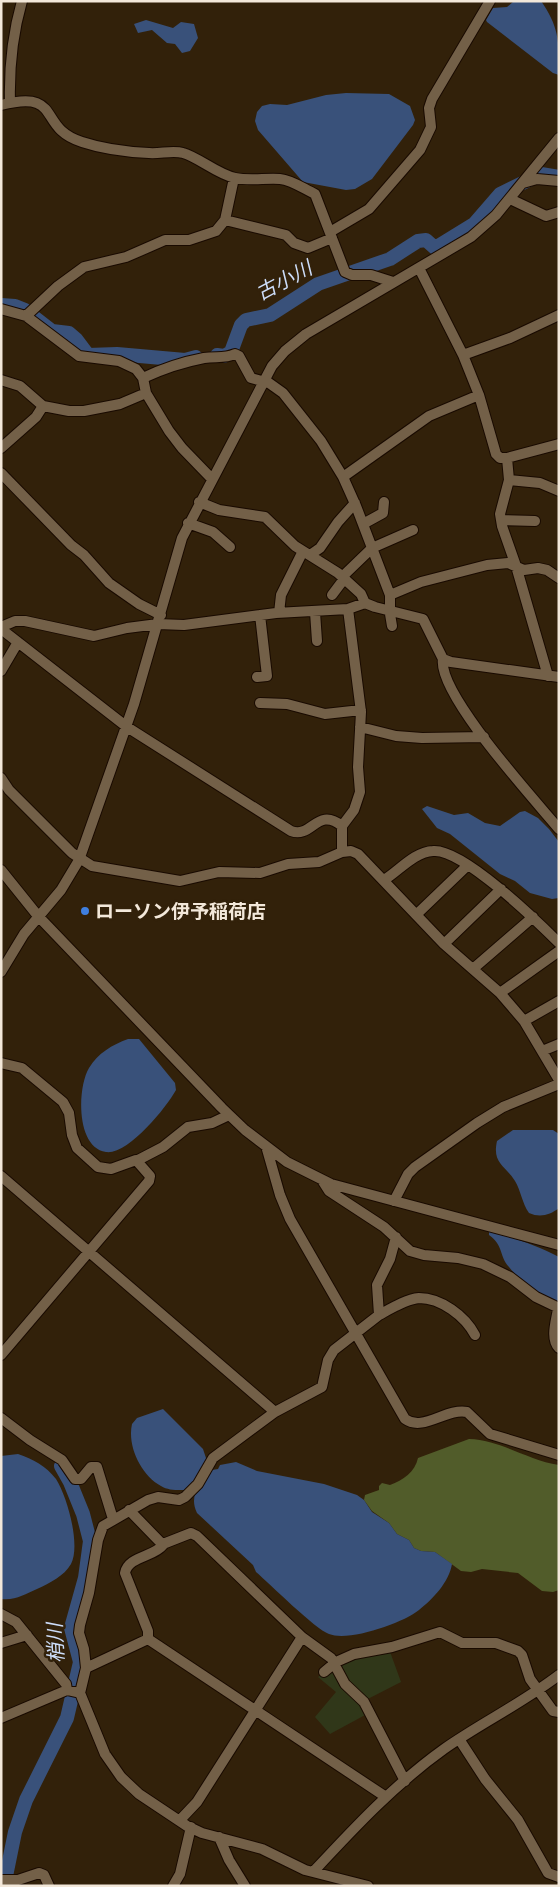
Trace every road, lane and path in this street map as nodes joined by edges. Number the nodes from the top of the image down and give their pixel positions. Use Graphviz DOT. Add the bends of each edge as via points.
graph roads {
  1 [pos="22,1"];
  2 [pos="490,1"];
  3 [pos="5,104"];
  4 [pos="559,138"];
  5 [pos="234,178"];
  6 [pos="559,181"];
  7 [pos="523,183"];
  8 [pos="510,199"];
  9 [pos="559,212"];
  10 [pos="225,220"];
  11 [pos="331,235"];
  12 [pos="418,268"];
  13 [pos="393,282"];
  14 [pos="1,309"];
  15 [pos="559,315"];
  16 [pos="26,316"];
  17 [pos="463,355"];
  18 [pos="143,378"];
  19 [pos="1,380"];
  20 [pos="262,382"];
  21 [pos="146,393"];
  22 [pos="479,395"];
  23 [pos="43,406"];
  24 [pos="559,444"];
  25 [pos="1,448"];
  26 [pos="507,458"];
  27 [pos="1,473"];
  28 [pos="343,478"];
  29 [pos="212,479"];
  30 [pos="509,480"];
  31 [pos="559,492"];
  32 [pos="199,502"];
  33 [pos="384,502"];
  34 [pos="355,503"];
  35 [pos="501,520"];
  36 [pos="535,521"];
  37 [pos="188,523"];
  38 [pos="363,524"];
  39 [pos="413,530"];
  40 [pos="230,548"];
  41 [pos="372,548"];
  42 [pos="307,553"];
  43 [pos="516,566"];
  44 [pos="343,578"];
  45 [pos="559,578"];
  46 [pos="332,595"];
  47 [pos="390,595"];
  48 [pos="365,603"];
  49 [pos="348,609"];
  50 [pos="390,610"];
  51 [pos="315,612"];
  52 [pos="279,613"];
  53 [pos="260,615"];
  54 [pos="160,620"];
  55 [pos="392,626"];
  56 [pos="1,628"];
  57 [pos="317,641"];
  58 [pos="18,642"];
  59 [pos="443,658"];
  60 [pos="1,671"];
  61 [pos="548,676"];
  62 [pos="257,677"];
  63 [pos="559,677"];
  64 [pos="260,703"];
  65 [pos="361,710"];
  66 [pos="127,727"];
  67 [pos="360,727"];
  68 [pos="484,737"];
  69 [pos="1,778"];
  70 [pos="342,826"];
  71 [pos="559,829"];
  72 [pos="342,852"];
  73 [pos="80,860"];
  74 [pos="468,865"];
  75 [pos="1,870"];
  76 [pos="384,880"];
  77 [pos="501,889"];
  78 [pos="417,914"];
  79 [pos="38,916"];
  80 [pos="533,917"];
  81 [pos="559,943"];
  82 [pos="444,944"];
  83 [pos="559,951"];
  84 [pos="474,968"];
  85 [pos="1,972"];
  86 [pos="500,993"];
  87 [pos="559,1001"];
  88 [pos="524,1021"];
  89 [pos="559,1044"];
  90 [pos="542,1051"];
  91 [pos="1,1063"];
  92 [pos="559,1082"];
  93 [pos="229,1114"];
  94 [pos="266,1146"];
  95 [pos="138,1160"];
  96 [pos="1,1176"];
  97 [pos="322,1180"];
  98 [pos="394,1201"];
  99 [pos="396,1237"];
  100 [pos="559,1245"];
  101 [pos="89,1250"];
  102 [pos="558,1309"];
  103 [pos="379,1315"];
  104 [pos="355,1332"];
  105 [pos="474,1336"];
  106 [pos="559,1348"];
  107 [pos="1,1355"];
  108 [pos="275,1412"];
  109 [pos="1,1418"];
  110 [pos="559,1455"];
  111 [pos="130,1510"];
  112 [pos="113,1519"];
  113 [pos="163,1544"];
  114 [pos="3,1615"];
  115 [pos="27,1635"];
  116 [pos="302,1637"];
  117 [pos="148,1639"];
  118 [pos="1,1643"];
  119 [pos="334,1664"];
  120 [pos="86,1668"];
  121 [pos="324,1672"];
  122 [pos="559,1675"];
  123 [pos="538,1691"];
  124 [pos="75,1692"];
  125 [pos="255,1711"];
  126 [pos="559,1712"];
  127 [pos="1,1718"];
  128 [pos="459,1739"];
  129 [pos="405,1781"];
  130 [pos="386,1797"];
  131 [pos="180,1820"];
  132 [pos="192,1828"];
  133 [pos="219,1837"];
  134 [pos="314,1871"];
  135 [pos="559,1877"];
  136 [pos="5,1880"];
  137 [pos="174,1885"];
  138 [pos="49,1886"];
  139 [pos="245,1886"];
  140 [pos="368,1886"];
  1 -- 3 [label="street" via="12,40"];
  2 -- 11 [label="street" via="432,99 429,108 431,127 420,150 369,209"];
  3 -- 5 [label="street" via="27,100 38,102 63,133 80,142 136,152 184,153"];
  4 -- 7 [label="street"];
  5 -- 10 [label="street"];
  5 -- 11 [label="street" via="278,179 315,194"];
  6 -- 7 [label="street" via="537,179"];
  7 -- 8 [label="street"];
  8 -- 9 [label="street" via="546,216"];
  8 -- 12 [label="street" via="471,237"];
  10 -- 11 [label="street" via="286,236 308,248"];
  10 -- 16 [label="street" via="216,231 208,234 189,240 165,240 126,257 84,267"];
  11 -- 13 [label="street" via="345,272"];
  12 -- 13 [label="street"];
  12 -- 17 [label="street"];
  13 -- 20 [label="street" via="285,350"];
  14 -- 16 [label="street"];
  15 -- 17 [label="street"];
  16 -- 18 [label="street" via="79,356 120,361 136,369"];
  17 -- 22 [label="street"];
  18 -- 20 [label="street" via="202,358 223,358 235,354 251,378"];
  18 -- 21 [label="street"];
  19 -- 23 [label="street" via="20,386"];
  20 -- 28 [label="street" via="283,393 321,441"];
  20 -- 29 [label="street"];
  21 -- 23 [label="street" via="120,404 84,411"];
  21 -- 29 [label="street" via="182,448"];
  22 -- 26 [label="street" via="496,454"];
  22 -- 28 [label="street" via="429,416"];
  23 -- 25 [label="street" via="36,417"];
  24 -- 26 [label="street"];
  26 -- 30 [label="street"];
  27 -- 54 [label="street" via="109,583"];
  28 -- 34 [label="street"];
  29 -- 32 [label="street"];
  30 -- 31 [label="street" via="540,483"];
  30 -- 35 [label="street"];
  32 -- 37 [label="street"];
  32 -- 42 [label="street" via="219,510 265,517"];
  33 -- 38 [label="street" via="383,513"];
  34 -- 38 [label="street"];
  34 -- 42 [label="street" via="320,548"];
  35 -- 36 [label="street"];
  35 -- 43 [label="street"];
  37 -- 40 [label="street" via="213,532"];
  37 -- 54 [label="street"];
  38 -- 41 [label="street"];
  39 -- 41 [label="street"];
  41 -- 44 [label="street"];
  41 -- 47 [label="street"];
  42 -- 44 [label="street"];
  42 -- 52 [label="street" via="281,595"];
  43 -- 45 [label="street" via="524,570 547,570"];
  43 -- 47 [label="street" via="508,563 461,570"];
  43 -- 61 [label="street"];
  44 -- 46 [label="street"];
  44 -- 48 [label="street" via="361,594"];
  47 -- 50 [label="street"];
  48 -- 49 [label="street"];
  48 -- 50 [label="street"];
  49 -- 51 [label="street"];
  49 -- 65 [label="street"];
  50 -- 55 [label="street"];
  50 -- 59 [label="street" via="423,619"];
  51 -- 52 [label="street"];
  51 -- 57 [label="street"];
  52 -- 53 [label="street"];
  53 -- 54 [label="street" via="184,625"];
  53 -- 62 [label="street" via="267,676"];
  54 -- 56 [label="street" via="94,636 25,621 15,621"];
  54 -- 66 [label="street"];
  56 -- 58 [label="street"];
  58 -- 60 [label="street"];
  58 -- 66 [label="street"];
  59 -- 61 [label="street" via="451,662"];
  59 -- 68 [label="street" via="442,667 450,690"];
  61 -- 63 [label="street"];
  64 -- 65 [label="street" via="287,704 326,714"];
  65 -- 67 [label="street"];
  66 -- 70 [label="street" via="291,831 302,832 326,818"];
  66 -- 73 [label="street"];
  67 -- 68 [label="street" via="396,736"];
  67 -- 70 [label="street" via="360,792 354,810"];
  68 -- 71 [label="street"];
  69 -- 73 [label="street" via="9,790"];
  70 -- 72 [label="street"];
  72 -- 73 [label="street" via="319,862 288,864 260,873 220,872 180,881 92,866"];
  72 -- 76 [label="street" via="350,850 358,854"];
  73 -- 79 [label="street" via="61,890"];
  74 -- 76 [label="street" via="439,851 432,851 402,866"];
  74 -- 77 [label="street"];
  74 -- 78 [label="street"];
  75 -- 79 [label="street"];
  76 -- 78 [label="street"];
  77 -- 80 [label="street"];
  77 -- 82 [label="street"];
  78 -- 82 [label="street"];
  79 -- 85 [label="street"];
  79 -- 93 [label="street"];
  80 -- 81 [label="street"];
  80 -- 84 [label="street"];
  82 -- 84 [label="street"];
  83 -- 86 [label="street"];
  84 -- 86 [label="street"];
  86 -- 88 [label="street"];
  87 -- 88 [label="street"];
  88 -- 90 [label="street"];
  89 -- 90 [label="street"];
  90 -- 92 [label="street"];
  91 -- 95 [label="street" via="16,1065 30,1073 64,1102 78,1148 98,1167 111,1169"];
  92 -- 98 [label="street" via="476,1123 415,1167"];
  93 -- 94 [label="street"];
  93 -- 95 [label="street" via="188,1127 163,1147"];
  94 -- 97 [label="street" via="287,1162"];
  94 -- 104 [label="street" via="284,1207"];
  95 -- 101 [label="street" via="150,1176 149,1181"];
  96 -- 101 [label="street"];
  97 -- 98 [label="street"];
  97 -- 99 [label="street" via="328,1191"];
  98 -- 100 [label="street"];
  99 -- 102 [label="street" via="416,1253 483,1264 510,1277"];
  99 -- 103 [label="street" via="390,1259 377,1285"];
  101 -- 107 [label="street"];
  101 -- 108 [label="street"];
  102 -- 106 [label="street" via="554,1342"];
  103 -- 104 [label="street"];
  103 -- 105 [label="street" via="413,1300 424,1299 456,1311"];
  104 -- 108 [label="street" via="334,1350 328,1360 322,1387"];
  104 -- 110 [label="street" via="405,1419 411,1424 460,1410 472,1416 490,1434"];
  108 -- 111 [label="street" via="213,1458 198,1484 185,1497 179,1500 158,1497"];
  109 -- 112 [label="street" via="62,1460 75,1479 81,1479 96,1467"];
  111 -- 112 [label="street"];
  111 -- 113 [label="street"];
  112 -- 120 [label="street" via="103,1526 100,1533 80,1625"];
  113 -- 116 [label="street" via="190,1533 197,1536"];
  113 -- 117 [label="street" via="158,1550 130,1564 125,1572 148,1630"];
  114 -- 115 [label="street" via="16,1622"];
  115 -- 118 [label="street"];
  115 -- 124 [label="street"];
  116 -- 119 [label="street" via="331,1658"];
  116 -- 125 [label="street"];
  117 -- 120 [label="street"];
  117 -- 125 [label="street"];
  119 -- 121 [label="street"];
  119 -- 123 [label="street" via="354,1654 392,1647 440,1632 462,1643 496,1643 518,1650"];
  119 -- 129 [label="street" via="345,1684 364,1702"];
  120 -- 124 [label="street"];
  122 -- 123 [label="street"];
  123 -- 126 [label="street" via="553,1711"];
  123 -- 128 [label="street"];
  124 -- 127 [label="street"];
  124 -- 131 [label="street" via="101,1749 114,1768 139,1794"];
  125 -- 130 [label="street"];
  125 -- 131 [label="street" via="197,1802"];
  128 -- 129 [label="street"];
  128 -- 135 [label="street" via="485,1779 518,1820 548,1873"];
  129 -- 130 [label="street"];
  130 -- 134 [label="street"];
  131 -- 132 [label="street"];
  132 -- 133 [label="street"];
  132 -- 137 [label="street"];
  133 -- 134 [label="street" via="262,1849"];
  133 -- 139 [label="street"];
  134 -- 140 [label="street"];
  136 -- 138 [label="street" via="39,1873"];
}
